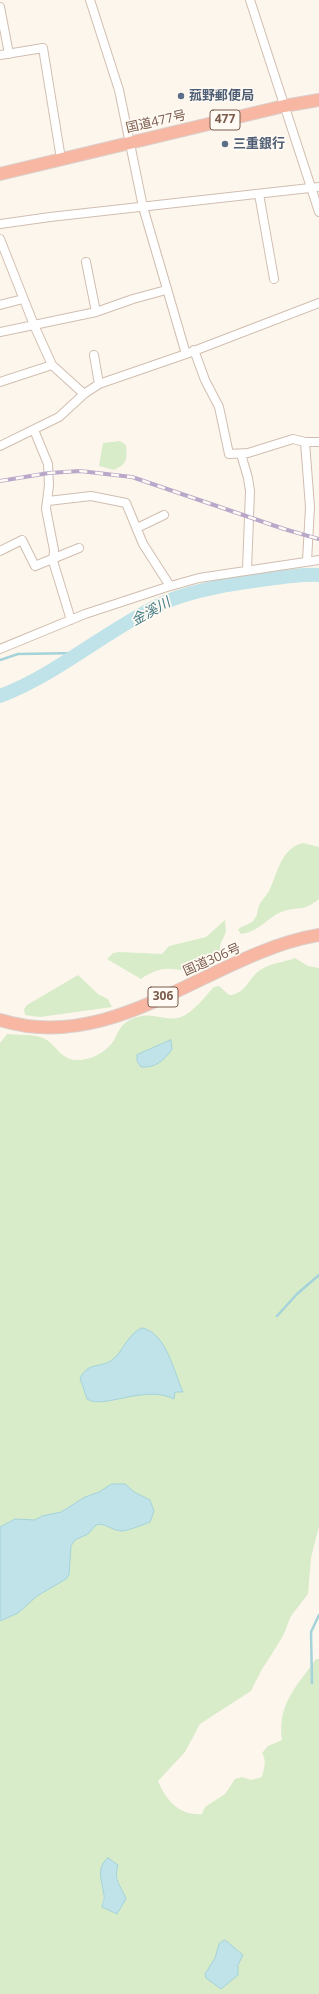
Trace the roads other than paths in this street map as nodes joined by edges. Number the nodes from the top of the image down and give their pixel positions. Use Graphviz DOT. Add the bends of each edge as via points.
graph roads {
  1 [pos="90,0"];
  2 [pos="250,0"];
  3 [pos="0,7"];
  4 [pos="4,55"];
  5 [pos="319,100"];
  6 [pos="284,106"];
  7 [pos="130,142"];
  8 [pos="61,159"];
  9 [pos="0,174"];
  10 [pos="315,187"];
  11 [pos="259,194"];
  12 [pos="143,207"];
  13 [pos="319,212"];
  14 [pos="0,224"];
  15 [pos="0,238"];
  16 [pos="86,262"];
  17 [pos="274,279"];
  18 [pos="166,290"];
  19 [pos="24,299"];
  20 [pos="319,303"];
  21 [pos="0,305"];
  22 [pos="96,312"];
  23 [pos="34,325"];
  24 [pos="0,332"];
  25 [pos="194,350"];
  26 [pos="186,354"];
  27 [pos="94,355"];
  28 [pos="52,365"];
  29 [pos="0,382"];
  30 [pos="100,384"];
  31 [pos="84,394"];
  32 [pos="34,430"];
  33 [pos="305,442"];
  34 [pos="319,442"];
  35 [pos="0,446"];
  36 [pos="241,454"];
  37 [pos="48,501"];
  38 [pos="164,515"];
  39 [pos="137,528"];
  40 [pos="79,548"];
  41 [pos="0,551"];
  42 [pos="54,556"];
  43 [pos="319,560"];
  44 [pos="307,561"];
  45 [pos="247,570"];
  46 [pos="168,588"];
  47 [pos="71,620"];
  48 [pos="0,649"];
  49 [pos="319,935"];
  50 [pos="0,1020"];
  1 -- 7 [label="street" via="119,90"];
  2 -- 6 [label="street"];
  3 -- 4 [label="street"];
  4 -- 8 [label="street" via="43,48"];
  5 -- 6 [label="highway, 国道477号 / 477"];
  6 -- 7 [label="highway, 国道477号 / 477"];
  6 -- 10 [label="street"];
  7 -- 8 [label="highway, 国道477号 / 477"];
  7 -- 12 [label="street"];
  8 -- 9 [label="highway, 国道477号 / 477"];
  10 -- 11 [label="street"];
  10 -- 13 [label="street"];
  11 -- 12 [label="street"];
  11 -- 17 [label="street"];
  12 -- 14 [label="street"];
  12 -- 18 [label="street"];
  15 -- 19 [label="street"];
  16 -- 22 [label="street"];
  18 -- 22 [label="street" via="133,298"];
  18 -- 26 [label="street"];
  19 -- 21 [label="street"];
  19 -- 23 [label="street"];
  20 -- 25 [label="street"];
  22 -- 23 [label="street"];
  23 -- 24 [label="street"];
  23 -- 28 [label="street"];
  25 -- 26 [label="street"];
  25 -- 36 [label="street" via="219,407 229,454"];
  26 -- 30 [label="street"];
  27 -- 30 [label="street"];
  28 -- 29 [label="street"];
  28 -- 31 [label="street"];
  30 -- 31 [label="street"];
  31 -- 32 [label="street" via="59,417"];
  32 -- 35 [label="street"];
  32 -- 37 [label="street" via="48,464"];
  33 -- 34 [label="street"];
  33 -- 36 [label="street" via="293,439"];
  33 -- 44 [label="street" via="310,507"];
  36 -- 45 [label="street" via="250,491"];
  37 -- 39 [label="street" via="91,496 126,503"];
  37 -- 42 [label="street" via="46,515"];
  38 -- 39 [label="street"];
  39 -- 46 [label="street" via="143,544"];
  40 -- 42 [label="street"];
  41 -- 42 [label="street" via="22,540 35,566"];
  42 -- 47 [label="street" via="56,575"];
  43 -- 44 [label="street"];
  44 -- 45 [label="street"];
  45 -- 46 [label="street" via="199,578"];
  46 -- 47 [label="street"];
  47 -- 48 [label="street"];
  49 -- 50 [label="highway, 国道306号 / 306" via="265,951 136,1009 98,1022 44,1028"];
}
